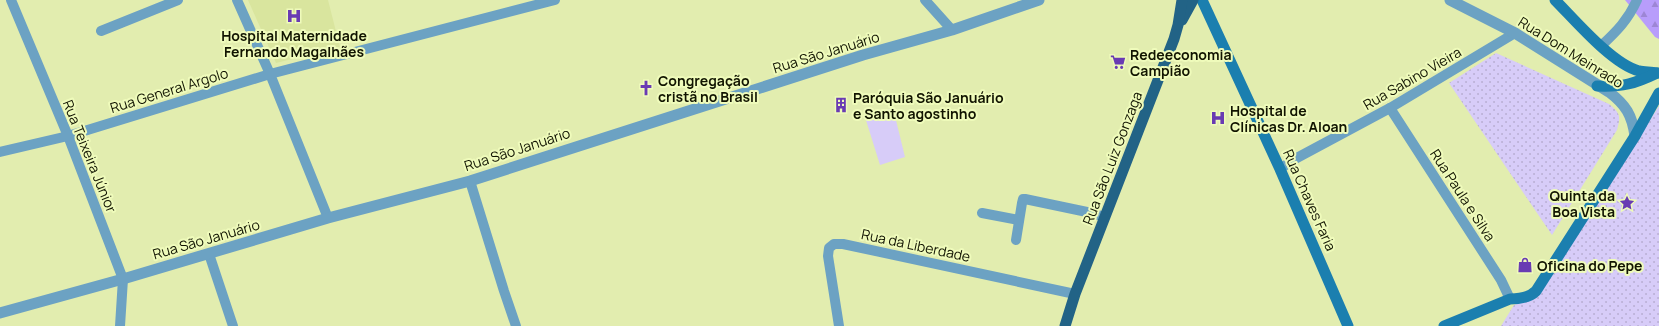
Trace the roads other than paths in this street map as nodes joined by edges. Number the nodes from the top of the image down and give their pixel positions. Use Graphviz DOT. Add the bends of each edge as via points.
graph roads {
  1 [pos="11,0"];
  2 [pos="178,0"];
  3 [pos="237,0"];
  4 [pos="555,0"];
  5 [pos="925,0"];
  6 [pos="1039,0"];
  7 [pos="1182,0"];
  8 [pos="1193,0"];
  9 [pos="1202,0"];
  10 [pos="1450,0"];
  11 [pos="1555,0"];
  12 [pos="1637,0"];
  13 [pos="1178,26"];
  14 [pos="952,30"];
  15 [pos="101,31"];
  16 [pos="1515,33"];
  17 [pos="1601,46"];
  18 [pos="1658,72"];
  19 [pos="270,74"];
  20 [pos="1597,86"];
  21 [pos="1659,93"];
  22 [pos="1390,108"];
  23 [pos="68,136"];
  24 [pos="1635,136"];
  25 [pos="0,152"];
  26 [pos="1280,168"];
  27 [pos="470,181"];
  28 [pos="982,213"];
  29 [pos="1105,217"];
  30 [pos="328,218"];
  31 [pos="1019,220"];
  32 [pos="1016,240"];
  33 [pos="209,254"];
  34 [pos="123,279"];
  35 [pos="1075,294"];
  36 [pos="1510,299"];
  37 [pos="0,313"];
  38 [pos="120,326"];
  39 [pos="233,326"];
  40 [pos="516,326"];
  41 [pos="839,326"];
  42 [pos="1065,326"];
  43 [pos="1348,326"];
  44 [pos="1444,326"];
  1 -- 23 [label="street, Rua Teixeira Júnior"];
  2 -- 15 [label="street"];
  3 -- 19 [label="street"];
  4 -- 19 [label="street, Rua General Argolo"];
  5 -- 14 [label="street"];
  6 -- 14 [label="street, Rua São Januário"];
  7 -- 13 [label="main road, Rua São Luiz Gonzaga"];
  8 -- 13 [label="main road"];
  9 -- 26 [label="main road, Rua Chaves Faria"];
  10 -- 16 [label="street, Rua Dom Meinrado"];
  11 -- 17 [label="main road"];
  12 -- 17 [label="street" via="1631,15"];
  13 -- 29 [label="main road, Rua São Luiz Gonzaga"];
  14 -- 27 [label="street, Rua São Januário" via="863,55"];
  16 -- 20 [label="street, Rua Dom Meinrado"];
  16 -- 22 [label="street, Rua Sabino Vieira"];
  17 -- 18 [label="main road" via="1625,65 1638,71"];
  18 -- 20 [label="main road" via="1638,82 1618,87"];
  19 -- 23 [label="street, Rua General Argolo"];
  19 -- 30 [label="street"];
  20 -- 24 [label="street, Rua Dom Meinrado" via="1620,100 1633,123"];
  21 -- 24 [label="main road"];
  22 -- 26 [label="street, Rua Sabino Vieira"];
  22 -- 36 [label="street, Rua Paula e Silva" via="1501,280"];
  23 -- 25 [label="street, Rua General Argolo"];
  23 -- 34 [label="street, Rua Teixeira Júnior"];
  24 -- 36 [label="main road" via="1536,291 1527,297"];
  26 -- 43 [label="main road, Rua Chaves Faria"];
  27 -- 30 [label="street, Rua São Januário"];
  27 -- 40 [label="street"];
  28 -- 31 [label="street"];
  29 -- 31 [label="street" via="1023,199"];
  29 -- 35 [label="main road, Rua São Luiz Gonzaga"];
  30 -- 33 [label="street, Rua São Januário"];
  31 -- 32 [label="street"];
  33 -- 34 [label="street, Rua São Januário"];
  33 -- 39 [label="street"];
  34 -- 37 [label="street, Rua São Januário"];
  34 -- 38 [label="street, Rua Teixeira Júnior"];
  35 -- 41 [label="street, Rua da Liberdade" via="834,244 828,256"];
  35 -- 42 [label="main road, Rua São Luiz Gonzaga"];
  36 -- 44 [label="main road"];
}
